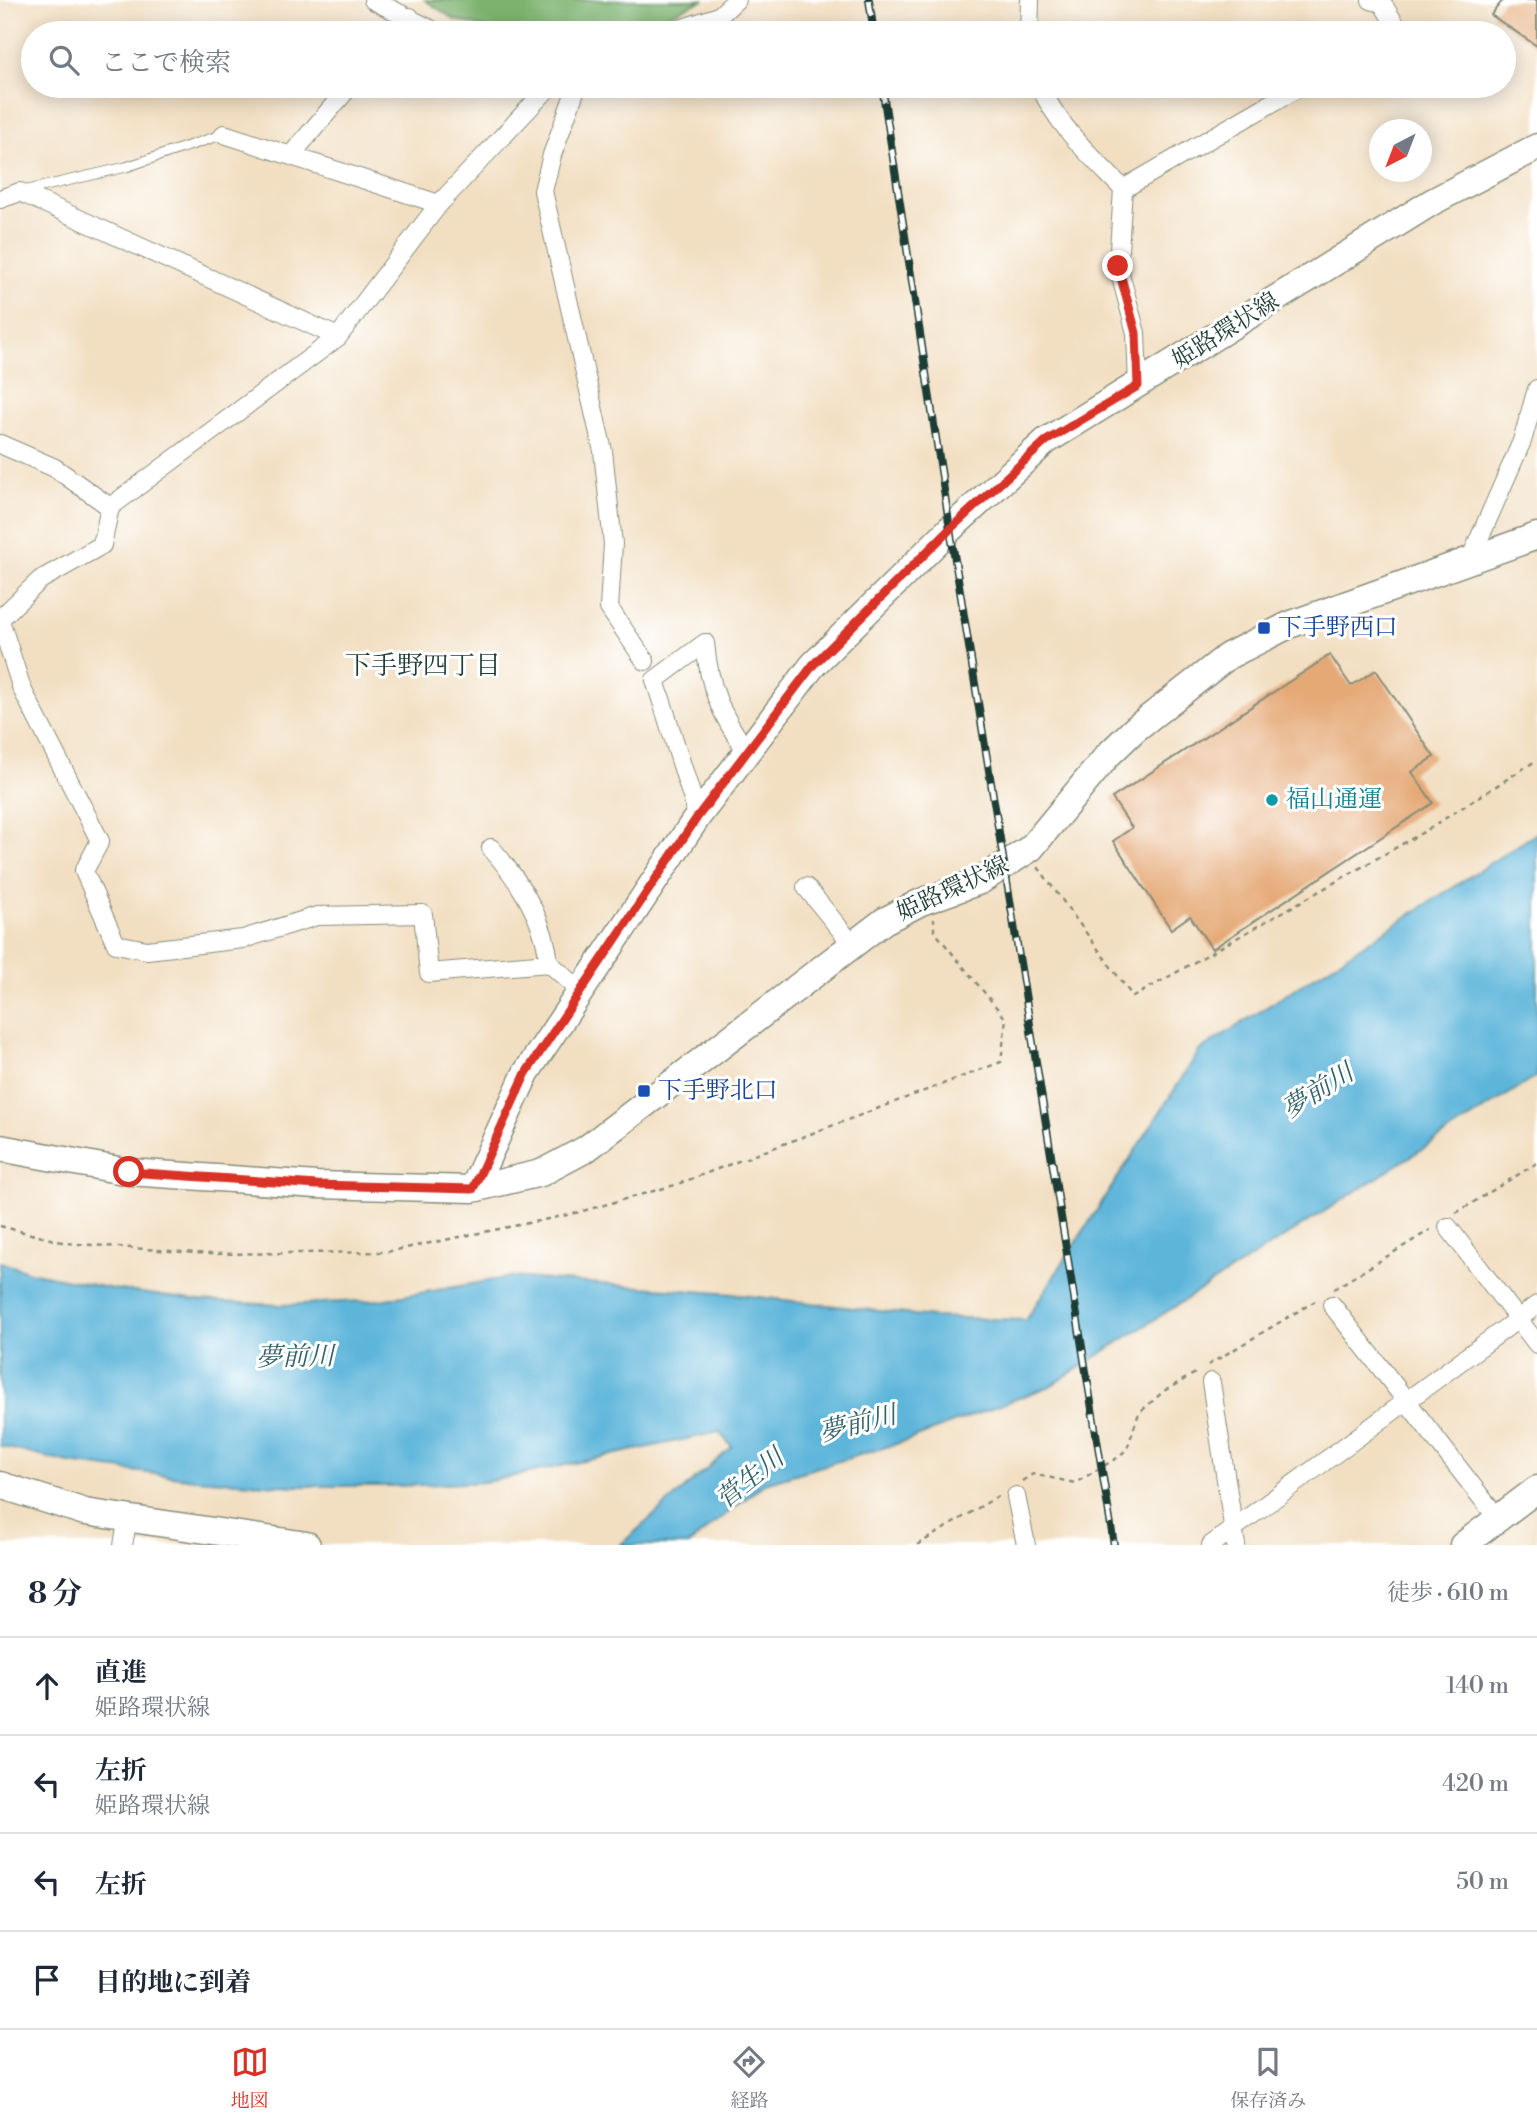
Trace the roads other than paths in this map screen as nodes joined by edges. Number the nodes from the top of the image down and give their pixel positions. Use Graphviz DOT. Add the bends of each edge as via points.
graph roads {
  1 [pos="373,0"];
  2 [pos="736,0"];
  3 [pos="1030,0"];
  4 [pos="1371,0"];
  5 [pos="410,17"];
  6 [pos="406,21"];
  7 [pos="417,21"];
  8 [pos="704,21"];
  9 [pos="1029,21"];
  10 [pos="1393,21"];
  11 [pos="340,98"];
  12 [pos="539,98"];
  13 [pos="573,98"];
  14 [pos="1045,98"];
  15 [pos="1280,98"];
  16 [pos="224,134"];
  17 [pos="1537,146"];
  18 [pos="292,154"];
  19 [pos="1123,189"];
  20 [pos="20,192"];
  21 [pos="0,199"];
  22 [pos="439,204"];
  23 [pos="338,337"];
  24 [pos="1138,386"];
  25 [pos="1537,389"];
  26 [pos="0,444"];
  27 [pos="110,507"];
  28 [pos="1537,536"];
  29 [pos="1469,562"];
  30 [pos="0,619"];
  31 [pos="645,661"];
  32 [pos="747,752"];
  33 [pos="698,816"];
  34 [pos="491,848"];
  35 [pos="806,887"];
  36 [pos="852,944"];
  37 [pos="549,963"];
  38 [pos="581,991"];
  39 [pos="0,1148"];
  40 [pos="473,1189"];
  41 [pos="1445,1223"];
  42 [pos="1332,1305"];
  43 [pos="1537,1305"];
  44 [pos="1518,1319"];
  45 [pos="1537,1344"];
  46 [pos="1210,1382"];
  47 [pos="1407,1400"];
  48 [pos="0,1485"];
  49 [pos="1537,1489"];
  50 [pos="1012,1491"];
  51 [pos="128,1518"];
  52 [pos="1498,1519"];
  53 [pos="1235,1536"];
  54 [pos="123,1545"];
  55 [pos="307,1545"];
  56 [pos="1026,1545"];
  57 [pos="1211,1545"];
  58 [pos="1462,1545"];
  1 -- 5 [label="street"];
  2 -- 8 [label="street" via="719,16"];
  3 -- 9 [label="street"];
  4 -- 10 [label="street" via="1382,2"];
  5 -- 6 [label="street"];
  5 -- 7 [label="street"];
  11 -- 18 [label="street"];
  12 -- 22 [label="street"];
  13 -- 31 [label="street" via="543,191 603,451 613,544 609,608"];
  14 -- 19 [label="street" via="1067,130"];
  15 -- 19 [label="street"];
  16 -- 18 [label="street"];
  16 -- 20 [label="lane" via="126,167"];
  17 -- 24 [label="main road, 姫路環状線" via="1432,202"];
  18 -- 22 [label="street"];
  19 -- 24 [label="street" via="1118,266 1136,333"];
  20 -- 21 [label="street"];
  20 -- 23 [label="street"];
  22 -- 23 [label="street"];
  23 -- 27 [label="street"];
  24 -- 32 [label="main road, 姫路環状線" via="1046,441 950,529 813,665"];
  25 -- 29 [label="street" via="1522,441"];
  26 -- 27 [label="street" via="55,468"];
  27 -- 30 [label="street" via="102,545 40,580"];
  28 -- 29 [label="main road, 姫路環状線"];
  29 -- 36 [label="main road, 姫路環状線" via="1289,625 1228,656 1126,738 1031,848 980,881 884,921"];
  30 -- 37 [label="street" via="22,690 100,841 84,871 116,944 147,950 243,939 317,916 423,914 429,973"];
  32 -- 33 [label="main road, 姫路環状線"];
  32 -- 33 [label="street" via="722,718 705,643 655,680"];
  33 -- 38 [label="main road, 姫路環状線"];
  34 -- 37 [label="street" via="532,908"];
  35 -- 36 [label="street"];
  36 -- 40 [label="main road, 姫路環状線" via="562,1164 523,1180"];
  37 -- 38 [label="street"];
  38 -- 40 [label="main road, 姫路環状線" via="526,1073"];
  39 -- 40 [label="main road, 姫路環状線" via="129,1172 317,1185"];
  41 -- 44 [label="street"];
  42 -- 47 [label="street"];
  43 -- 44 [label="street"];
  44 -- 45 [label="street"];
  44 -- 47 [label="street"];
  46 -- 53 [label="street"];
  47 -- 52 [label="street"];
  47 -- 53 [label="street"];
  48 -- 51 [label="main road" via="85,1512"];
  49 -- 52 [label="main road"];
  50 -- 56 [label="street"];
  51 -- 54 [label="street"];
  51 -- 55 [label="main road"];
  52 -- 58 [label="main road"];
  53 -- 57 [label="street"];
}
